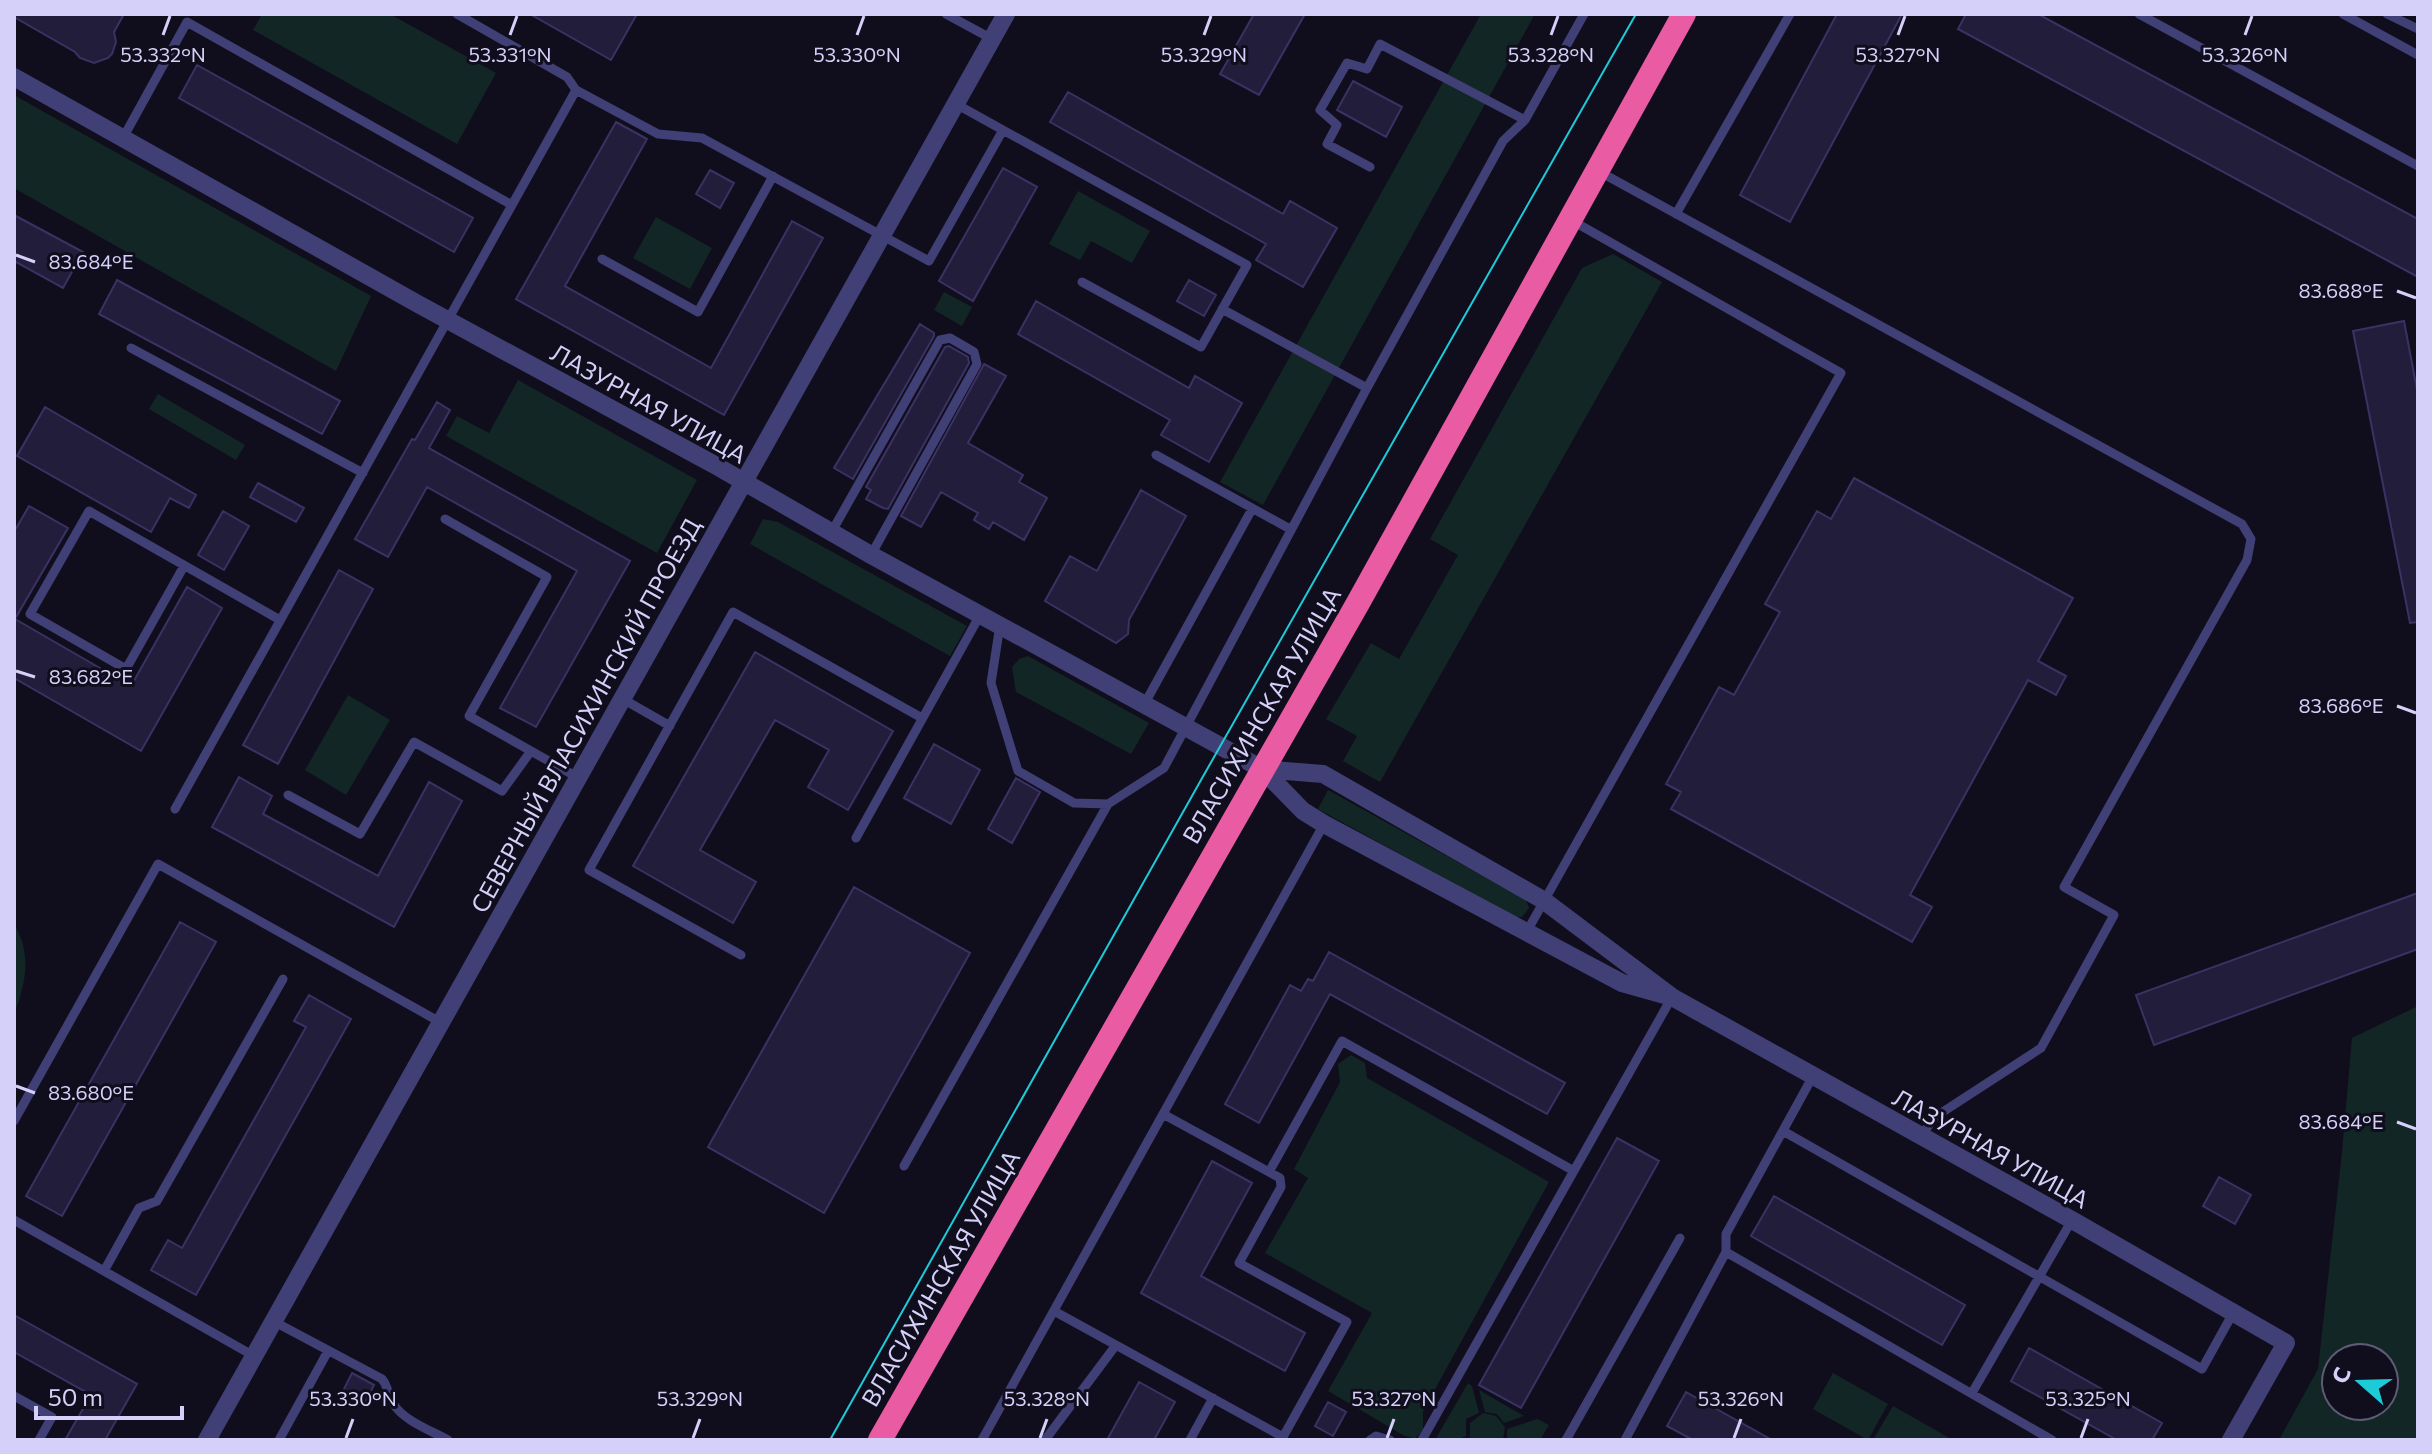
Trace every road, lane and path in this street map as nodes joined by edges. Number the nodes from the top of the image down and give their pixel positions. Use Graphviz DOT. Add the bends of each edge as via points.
graph roads {
  1 [pos="457,14"];
  2 [pos="946,14"];
  3 [pos="1006,14"];
  4 [pos="1584,14"];
  5 [pos="1684,14"];
  6 [pos="1790,14"];
  7 [pos="2139,14"];
  8 [pos="2343,14"];
  9 [pos="2387,14"];
  10 [pos="189,18"];
  11 [pos="2418,29"];
  12 [pos="992,39"];
  13 [pos="2418,55"];
  14 [pos="14,77"];
  15 [pos="576,90"];
  16 [pos="956,104"];
  17 [pos="1525,120"];
  18 [pos="1003,130"];
  19 [pos="123,139"];
  20 [pos="2418,166"];
  21 [pos="1370,167"];
  22 [pos="1597,170"];
  23 [pos="773,176"];
  24 [pos="512,205"];
  25 [pos="1676,214"];
  26 [pos="1570,220"];
  27 [pos="882,235"];
  28 [pos="602,259"];
  29 [pos="1082,282"];
  30 [pos="1222,309"];
  31 [pos="448,320"];
  32 [pos="131,348"];
  33 [pos="1367,388"];
  34 [pos="1156,455"];
  35 [pos="363,473"];
  36 [pos="743,482"];
  37 [pos="1252,509"];
  38 [pos="445,519"];
  39 [pos="1290,529"];
  40 [pos="831,533"];
  41 [pos="871,555"];
  42 [pos="184,566"];
  43 [pos="980,615"];
  44 [pos="280,620"];
  45 [pos="1000,625"];
  46 [pos="621,698"];
  47 [pos="1145,703"];
  48 [pos="922,718"];
  49 [pos="1185,725"];
  50 [pos="670,726"];
  51 [pos="531,751"];
  52 [pos="1262,769"];
  53 [pos="577,777"];
  54 [pos="288,795"];
  55 [pos="1108,804"];
  56 [pos="175,809"];
  57 [pos="1324,824"];
  58 [pos="856,838"];
  59 [pos="1543,900"];
  60 [pos="1526,933"];
  61 [pos="741,955"];
  62 [pos="283,979"];
  63 [pos="1672,997"];
  64 [pos="440,1022"];
  65 [pos="1813,1076"];
  66 [pos="1163,1114"];
  67 [pos="14,1121"];
  68 [pos="1783,1131"];
  69 [pos="1921,1136"];
  70 [pos="904,1166"];
  71 [pos="1574,1171"];
  72 [pos="1269,1172"];
  73 [pos="14,1220"];
  74 [pos="2072,1220"];
  75 [pos="1680,1238"];
  76 [pos="1726,1252"];
  77 [pos="104,1271"];
  78 [pos="2039,1277"];
  79 [pos="1054,1311"];
  80 [pos="2233,1313"];
  81 [pos="273,1321"];
  82 [pos="1116,1345"];
  83 [pos="328,1351"];
  84 [pos="254,1356"];
  85 [pos="1972,1393"];
  86 [pos="14,1396"];
  87 [pos="1213,1398"];
  88 [pos="1286,1438"];
  89 [pos="39,1440"];
  90 [pos="207,1440"];
  91 [pos="279,1440"];
  92 [pos="448,1440"];
  93 [pos="880,1440"];
  94 [pos="982,1440"];
  95 [pos="1045,1440"];
  96 [pos="1190,1440"];
  97 [pos="1370,1440"];
  98 [pos="1390,1440"];
  99 [pos="1422,1440"];
  100 [pos="1566,1440"];
  101 [pos="1623,1440"];
  102 [pos="2052,1440"];
  103 [pos="2231,1440"];
  1 -- 15 [label="lane" via="567,77"];
  2 -- 12 [label="lane"];
  3 -- 12 [label="street, СЕВЕРНЫЙ ВЛАСИХИНСКИЙ ПРОЕЗД"];
  4 -- 17 [label="lane"];
  5 -- 22 [label="highway, ВЛАСИХИНСКАЯ УЛИЦА"];
  6 -- 25 [label="lane"];
  7 -- 20 [label="lane"];
  8 -- 13 [label="lane"];
  9 -- 11 [label="lane"];
  10 -- 19 [label="lane"];
  10 -- 24 [label="lane"];
  12 -- 16 [label="street, СЕВЕРНЫЙ ВЛАСИХИНСКИЙ ПРОЕЗД"];
  14 -- 19 [label="street, ЛАЗУРНАЯ УЛИЦА"];
  15 -- 23 [label="lane" via="658,134 702,138"];
  15 -- 24 [label="lane"];
  16 -- 18 [label="lane"];
  16 -- 27 [label="street, СЕВЕРНЫЙ ВЛАСИХИНСКИЙ ПРОЕЗД"];
  17 -- 21 [label="lane" via="1380,44 1367,69 1347,63 1320,110 1337,125 1327,144"];
  17 -- 33 [label="lane" via="1503,141"];
  18 -- 27 [label="lane" via="929,261"];
  18 -- 30 [label="lane" via="1247,265"];
  19 -- 31 [label="street, ЛАЗУРНАЯ УЛИЦА"];
  22 -- 25 [label="lane"];
  22 -- 26 [label="highway, ВЛАСИХИНСКАЯ УЛИЦА"];
  23 -- 27 [label="lane"];
  23 -- 28 [label="lane" via="698,312"];
  24 -- 31 [label="lane"];
  25 -- 69 [label="lane" via="2242,524 2251,539 2247,560 2064,887 2114,915 2064,1007 2041,1048 1935,1117"];
  26 -- 52 [label="highway, ВЛАСИХИНСКАЯ УЛИЦА"];
  26 -- 59 [label="lane" via="1841,373"];
  27 -- 36 [label="street, СЕВЕРНЫЙ ВЛАСИХИНСКИЙ ПРОЕЗД"];
  29 -- 30 [label="lane" via="1201,347"];
  30 -- 33 [label="lane"];
  31 -- 35 [label="lane"];
  31 -- 36 [label="street, ЛАЗУРНАЯ УЛИЦА"];
  32 -- 35 [label="lane"];
  33 -- 39 [label="lane"];
  34 -- 37 [label="lane"];
  35 -- 44 [label="lane"];
  36 -- 40 [label="street, ЛАЗУРНАЯ УЛИЦА"];
  36 -- 46 [label="street, СЕВЕРНЫЙ ВЛАСИХИНСКИЙ ПРОЕЗД"];
  37 -- 39 [label="lane"];
  37 -- 47 [label="lane"];
  38 -- 51 [label="lane" via="547,577 469,716"];
  39 -- 49 [label="lane"];
  40 -- 41 [label="street, ЛАЗУРНАЯ УЛИЦА"];
  40 -- 41 [label="lane" via="940,340 950,338 974,352 977,364"];
  41 -- 43 [label="street, ЛАЗУРНАЯ УЛИЦА"];
  42 -- 42 [label="lane" via="89,511 30,614 126,669"];
  42 -- 44 [label="lane"];
  43 -- 45 [label="street, ЛАЗУРНАЯ УЛИЦА"];
  43 -- 48 [label="lane"];
  44 -- 56 [label="lane"];
  45 -- 47 [label="street, ЛАЗУРНАЯ УЛИЦА"];
  45 -- 55 [label="lane" via="991,683 1018,771 1074,803"];
  46 -- 50 [label="lane"];
  46 -- 53 [label="street, СЕВЕРНЫЙ ВЛАСИХИНСКИЙ ПРОЕЗД"];
  47 -- 49 [label="street, ЛАЗУРНАЯ УЛИЦА"];
  48 -- 50 [label="lane" via="733,612"];
  48 -- 58 [label="lane"];
  49 -- 52 [label="street, ЛАЗУРНАЯ УЛИЦА"];
  49 -- 55 [label="lane" via="1164,768"];
  50 -- 61 [label="lane" via="589,870"];
  51 -- 53 [label="lane"];
  51 -- 54 [label="lane" via="502,791 414,742 360,834"];
  52 -- 57 [label="street, ЛАЗУРНАЯ УЛИЦА" via="1303,811"];
  52 -- 59 [label="street, ЛАЗУРНАЯ УЛИЦА" via="1323,774"];
  52 -- 93 [label="highway, ВЛАСИХИНСКАЯ УЛИЦА"];
  53 -- 64 [label="street, СЕВЕРНЫЙ ВЛАСИХИНСКИЙ ПРОЕЗД"];
  55 -- 70 [label="lane"];
  57 -- 60 [label="street, ЛАЗУРНАЯ УЛИЦА"];
  57 -- 66 [label="lane"];
  59 -- 60 [label="lane"];
  59 -- 63 [label="street, ЛАЗУРНАЯ УЛИЦА"];
  60 -- 63 [label="street, ЛАЗУРНАЯ УЛИЦА" via="1622,983"];
  62 -- 77 [label="lane" via="157,1201 139,1208"];
  63 -- 65 [label="street, ЛАЗУРНАЯ УЛИЦА"];
  63 -- 71 [label="lane"];
  64 -- 67 [label="lane" via="158,864"];
  64 -- 81 [label="street, СЕВЕРНЫЙ ВЛАСИХИНСКИЙ ПРОЕЗД"];
  65 -- 68 [label="lane"];
  65 -- 69 [label="street, ЛАЗУРНАЯ УЛИЦА"];
  66 -- 72 [label="lane"];
  66 -- 79 [label="lane"];
  68 -- 76 [label="lane" via="1726,1234"];
  68 -- 78 [label="lane"];
  69 -- 74 [label="street, ЛАЗУРНАЯ УЛИЦА"];
  71 -- 72 [label="lane" via="1342,1041"];
  71 -- 99 [label="lane"];
  72 -- 88 [label="lane" via="1280,1178 1281,1187 1239,1263 1347,1322"];
  73 -- 77 [label="lane"];
  74 -- 78 [label="lane"];
  74 -- 80 [label="street, ЛАЗУРНАЯ УЛИЦА"];
  75 -- 100 [label="lane"];
  76 -- 85 [label="lane"];
  76 -- 101 [label="lane"];
  77 -- 84 [label="lane"];
  78 -- 80 [label="lane" via="2202,1369"];
  78 -- 85 [label="lane"];
  79 -- 82 [label="lane"];
  79 -- 94 [label="lane"];
  80 -- 103 [label="street, ЛАЗУРНАЯ УЛИЦА" via="2286,1343"];
  81 -- 83 [label="lane"];
  81 -- 84 [label="street, СЕВЕРНЫЙ ВЛАСИХИНСКИЙ ПРОЕЗД"];
  82 -- 87 [label="lane"];
  82 -- 95 [label="lane"];
  83 -- 91 [label="lane"];
  83 -- 92 [label="lane" via="382,1379 393,1405"];
  84 -- 90 [label="street, СЕВЕРНЫЙ ВЛАСИХИНСКИЙ ПРОЕЗД"];
  85 -- 102 [label="lane"];
  86 -- 89 [label="lane" via="52,1417"];
  87 -- 88 [label="lane"];
  87 -- 96 [label="lane"];
  97 -- 98 [label="lane"];
}
